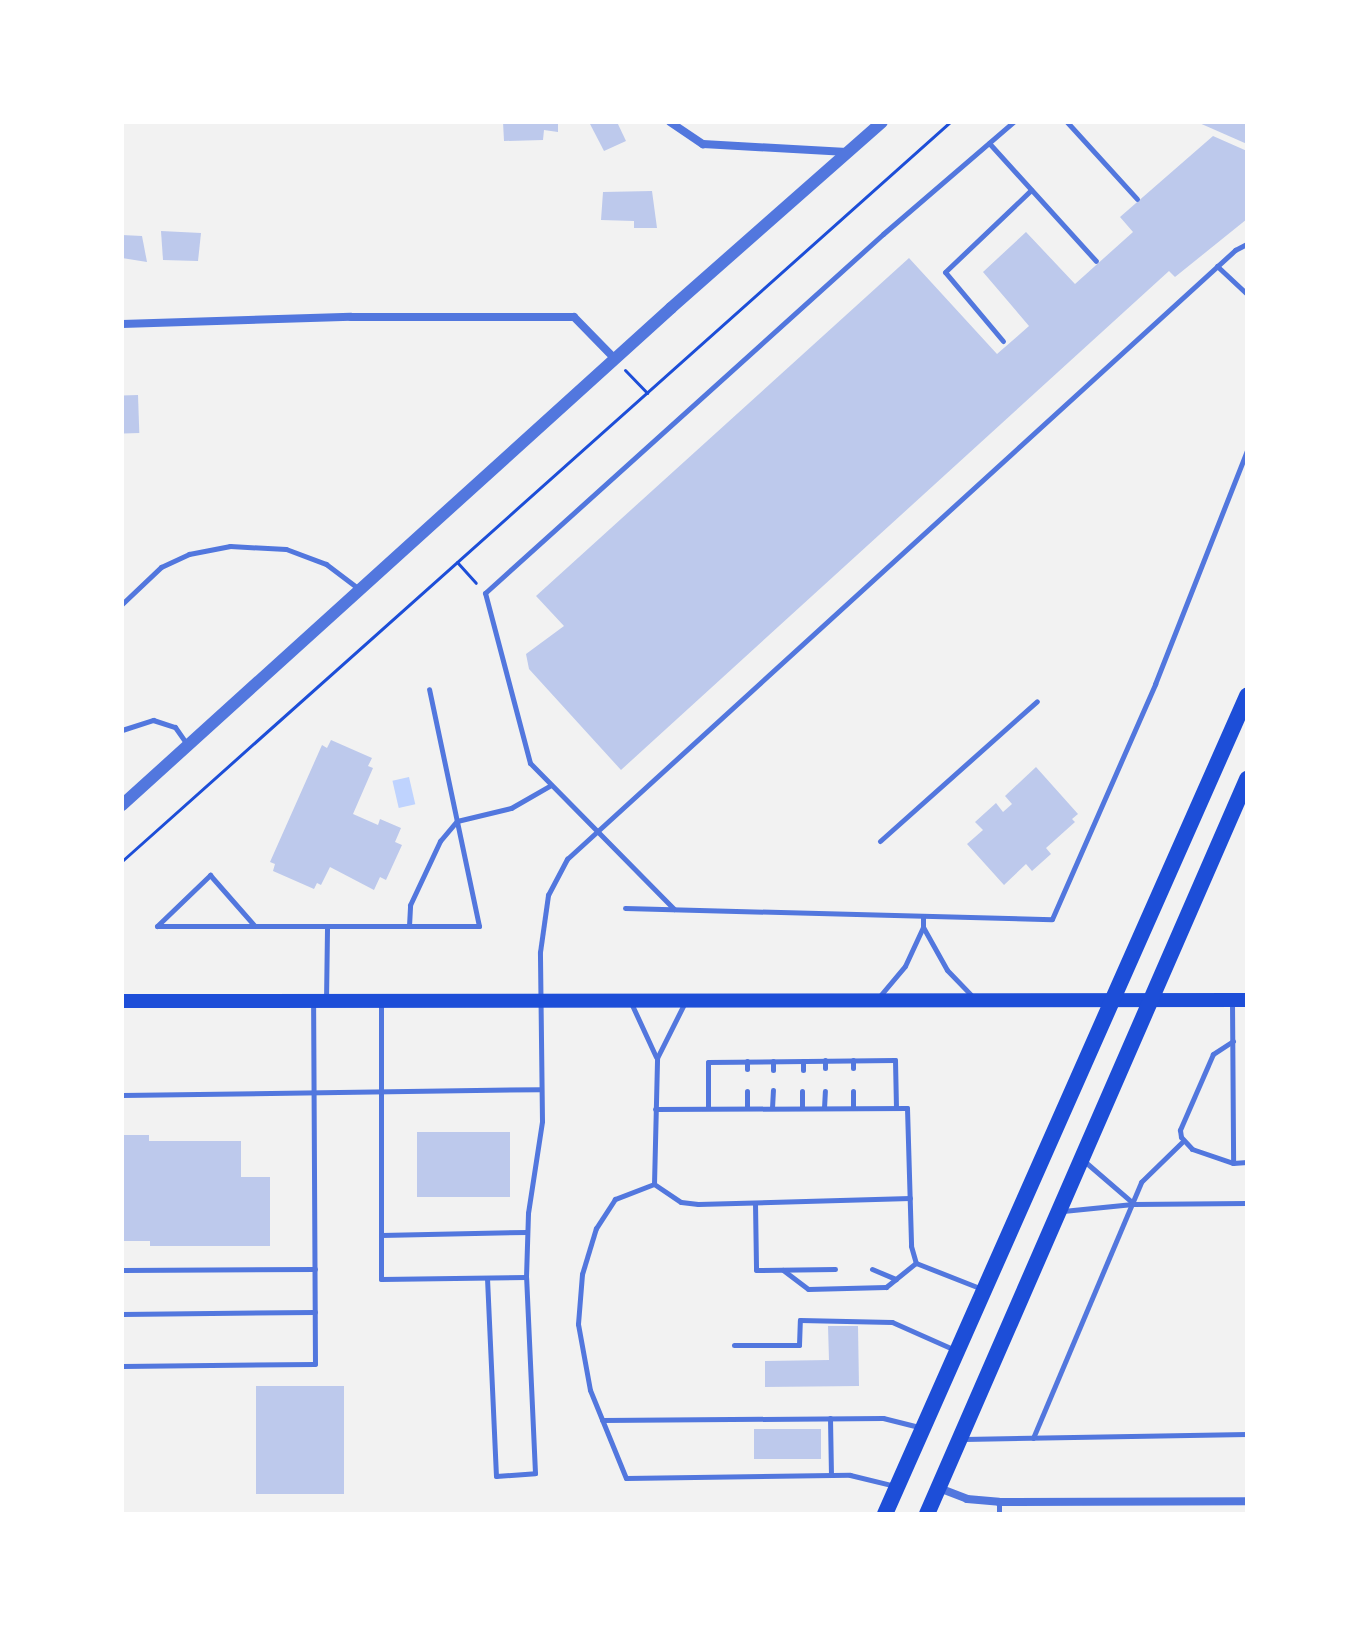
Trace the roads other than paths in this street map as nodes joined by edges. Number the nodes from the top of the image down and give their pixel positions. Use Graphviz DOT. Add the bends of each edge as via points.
graph roads {
  1 [pos="670,122"];
  2 [pos="882,122"];
  3 [pos="1013,122"];
  4 [pos="1067,122"];
  5 [pos="989,143"];
  6 [pos="848,152"];
  7 [pos="1031,190"];
  8 [pos="1137,199"];
  9 [pos="1247,244"];
  10 [pos="1096,261"];
  11 [pos="1217,266"];
  12 [pos="1247,294"];
  13 [pos="122,324"];
  14 [pos="1003,341"];
  15 [pos="614,358"];
  16 [pos="1247,450"];
  17 [pos="360,589"];
  18 [pos="122,604"];
  19 [pos="429,689"];
  20 [pos="1247,696"];
  21 [pos="1037,701"];
  22 [pos="122,730"];
  23 [pos="188,746"];
  24 [pos="1247,779"];
  25 [pos="551,785"];
  26 [pos="122,805"];
  27 [pos="457,821"];
  28 [pos="596,833"];
  29 [pos="880,841"];
  30 [pos="625,908"];
  31 [pos="674,909"];
  32 [pos="923,916"];
  33 [pos="255,926"];
  34 [pos="327,926"];
  35 [pos="409,926"];
  36 [pos="923,927"];
  37 [pos="629,1000"];
  38 [pos="685,1000"];
  39 [pos="875,1000"];
  40 [pos="976,1000"];
  41 [pos="1113,1000"];
  42 [pos="1149,1000"];
  43 [pos="1240,1000"];
  44 [pos="122,1001"];
  45 [pos="319,1001"];
  46 [pos="381,1001"];
  47 [pos="539,1001"];
  48 [pos="1233,1041"];
  49 [pos="657,1058"];
  50 [pos="825,1060"];
  51 [pos="853,1060"];
  52 [pos="747,1061"];
  53 [pos="773,1061"];
  54 [pos="803,1061"];
  55 [pos="825,1068"];
  56 [pos="853,1068"];
  57 [pos="747,1069"];
  58 [pos="773,1070"];
  59 [pos="803,1070"];
  60 [pos="541,1089"];
  61 [pos="381,1090"];
  62 [pos="773,1090"];
  63 [pos="314,1091"];
  64 [pos="747,1091"];
  65 [pos="802,1091"];
  66 [pos="825,1091"];
  67 [pos="853,1091"];
  68 [pos="122,1095"];
  69 [pos="708,1108"];
  70 [pos="747,1108"];
  71 [pos="772,1108"];
  72 [pos="802,1108"];
  73 [pos="824,1108"];
  74 [pos="853,1108"];
  75 [pos="896,1108"];
  76 [pos="655,1109"];
  77 [pos="1182,1142"];
  78 [pos="1081,1158"];
  79 [pos="1247,1162"];
  80 [pos="1233,1163"];
  81 [pos="654,1184"];
  82 [pos="910,1198"];
  83 [pos="755,1203"];
  84 [pos="1247,1203"];
  85 [pos="1133,1204"];
  86 [pos="1058,1211"];
  87 [pos="527,1232"];
  88 [pos="381,1235"];
  89 [pos="916,1263"];
  90 [pos="315,1269"];
  91 [pos="835,1269"];
  92 [pos="872,1269"];
  93 [pos="122,1270"];
  94 [pos="783,1270"];
  95 [pos="526,1277"];
  96 [pos="487,1278"];
  97 [pos="896,1279"];
  98 [pos="984,1290"];
  99 [pos="315,1312"];
  100 [pos="122,1314"];
  101 [pos="734,1345"];
  102 [pos="957,1350"];
  103 [pos="122,1366"];
  104 [pos="830,1418"];
  105 [pos="602,1420"];
  106 [pos="923,1429"];
  107 [pos="1247,1434"];
  108 [pos="1033,1438"];
  109 [pos="959,1439"];
  110 [pos="831,1475"];
  111 [pos="897,1487"];
  112 [pos="938,1488"];
  113 [pos="1247,1501"];
  114 [pos="999,1502"];
  115 [pos="885,1514"];
  116 [pos="927,1514"];
  117 [pos="999,1514"];
  1 -- 6 [label="street" via="703,144"];
  2 -- 6 [label="street"];
  3 -- 5 [label="lane"];
  4 -- 8 [label="lane"];
  5 -- 7 [label="lane"];
  5 -- 25 [label="lane" via="485,593 530,763"];
  6 -- 15 [label="street"];
  7 -- 10 [label="lane"];
  7 -- 14 [label="lane" via="945,272"];
  9 -- 11 [label="lane"];
  11 -- 12 [label="lane"];
  11 -- 28 [label="lane"];
  13 -- 15 [label="street" via="574,317"];
  15 -- 17 [label="street"];
  16 -- 32 [label="lane" via="1155,684 1052,919"];
  17 -- 18 [label="lane" via="326,564 286,549 230,546 189,554 161,567"];
  17 -- 23 [label="street"];
  19 -- 27 [label="lane"];
  20 -- 41 [label="main road"];
  21 -- 29 [label="lane"];
  22 -- 23 [label="lane" via="153,720 175,727"];
  23 -- 26 [label="street"];
  24 -- 42 [label="main road"];
  25 -- 27 [label="lane" via="511,808"];
  25 -- 28 [label="lane"];
  27 -- 35 [label="lane" via="440,841 410,905"];
  27 -- 35 [label="lane" via="479,926"];
  28 -- 31 [label="lane"];
  28 -- 47 [label="lane" via="567,859 548,895"];
  30 -- 31 [label="lane"];
  31 -- 32 [label="lane"];
  32 -- 36 [label="lane"];
  33 -- 33 [label="lane" via="210,875 157,926 213,926"];
  33 -- 34 [label="lane"];
  34 -- 35 [label="lane"];
  34 -- 45 [label="lane"];
  36 -- 39 [label="lane" via="905,966"];
  36 -- 40 [label="lane" via="947,970"];
  37 -- 38 [label="main road"];
  37 -- 47 [label="main road"];
  37 -- 49 [label="lane"];
  38 -- 39 [label="main road"];
  38 -- 49 [label="lane"];
  39 -- 40 [label="main road"];
  40 -- 41 [label="main road"];
  41 -- 42 [label="main road"];
  41 -- 98 [label="main road"];
  42 -- 43 [label="main road"];
  42 -- 78 [label="main road"];
  43 -- 48 [label="lane"];
  44 -- 45 [label="main road"];
  45 -- 46 [label="main road"];
  45 -- 63 [label="lane"];
  46 -- 47 [label="main road"];
  46 -- 61 [label="lane"];
  47 -- 60 [label="lane"];
  48 -- 77 [label="lane" via="1213,1054 1180,1130"];
  48 -- 80 [label="lane"];
  49 -- 76 [label="lane"];
  50 -- 51 [label="lane"];
  50 -- 54 [label="lane"];
  50 -- 55 [label="lane"];
  51 -- 56 [label="lane"];
  51 -- 75 [label="lane" via="895,1060"];
  52 -- 53 [label="lane"];
  52 -- 57 [label="lane"];
  52 -- 69 [label="lane" via="708,1062"];
  53 -- 54 [label="lane"];
  53 -- 58 [label="lane"];
  54 -- 59 [label="lane"];
  60 -- 61 [label="lane"];
  60 -- 87 [label="lane" via="542,1121"];
  61 -- 63 [label="lane"];
  61 -- 88 [label="lane"];
  62 -- 71 [label="lane"];
  63 -- 68 [label="lane"];
  63 -- 90 [label="lane"];
  64 -- 70 [label="lane"];
  65 -- 72 [label="lane"];
  66 -- 73 [label="lane"];
  67 -- 74 [label="lane"];
  69 -- 70 [label="lane"];
  69 -- 76 [label="lane"];
  70 -- 71 [label="lane"];
  71 -- 72 [label="lane"];
  72 -- 73 [label="lane"];
  73 -- 74 [label="lane"];
  74 -- 75 [label="lane"];
  75 -- 82 [label="lane" via="907,1108"];
  76 -- 81 [label="lane"];
  77 -- 80 [label="lane"];
  77 -- 85 [label="lane" via="1141,1182"];
  78 -- 85 [label="lane"];
  78 -- 86 [label="main road"];
  79 -- 80 [label="lane"];
  81 -- 83 [label="lane" via="681,1202"];
  81 -- 105 [label="lane" via="615,1199 596,1228 582,1274 578,1324 590,1390"];
  82 -- 83 [label="lane"];
  82 -- 89 [label="lane"];
  83 -- 94 [label="lane" via="756,1270"];
  84 -- 85 [label="lane"];
  85 -- 86 [label="lane"];
  85 -- 108 [label="lane"];
  86 -- 109 [label="main road"];
  87 -- 88 [label="lane"];
  87 -- 95 [label="lane"];
  88 -- 96 [label="lane" via="381,1279"];
  89 -- 97 [label="lane"];
  89 -- 98 [label="lane"];
  90 -- 93 [label="lane"];
  90 -- 99 [label="lane"];
  91 -- 94 [label="lane"];
  92 -- 97 [label="lane"];
  94 -- 97 [label="lane" via="808,1289 886,1287"];
  95 -- 96 [label="lane"];
  95 -- 96 [label="lane" via="535,1473 496,1476"];
  98 -- 102 [label="main road"];
  99 -- 100 [label="lane"];
  99 -- 103 [label="lane" via="315,1364"];
  101 -- 102 [label="lane" via="799,1345 800,1320 815,1320 892,1322"];
  102 -- 106 [label="main road"];
  104 -- 105 [label="lane"];
  104 -- 106 [label="lane" via="883,1418"];
  104 -- 110 [label="lane"];
  105 -- 110 [label="lane" via="626,1478"];
  106 -- 111 [label="main road"];
  107 -- 108 [label="lane"];
  108 -- 109 [label="lane"];
  109 -- 112 [label="main road"];
  110 -- 111 [label="lane"];
  111 -- 115 [label="main road"];
  112 -- 114 [label="street" via="967,1499"];
  112 -- 116 [label="main road"];
  113 -- 114 [label="street"];
  114 -- 117 [label="lane"];
}
